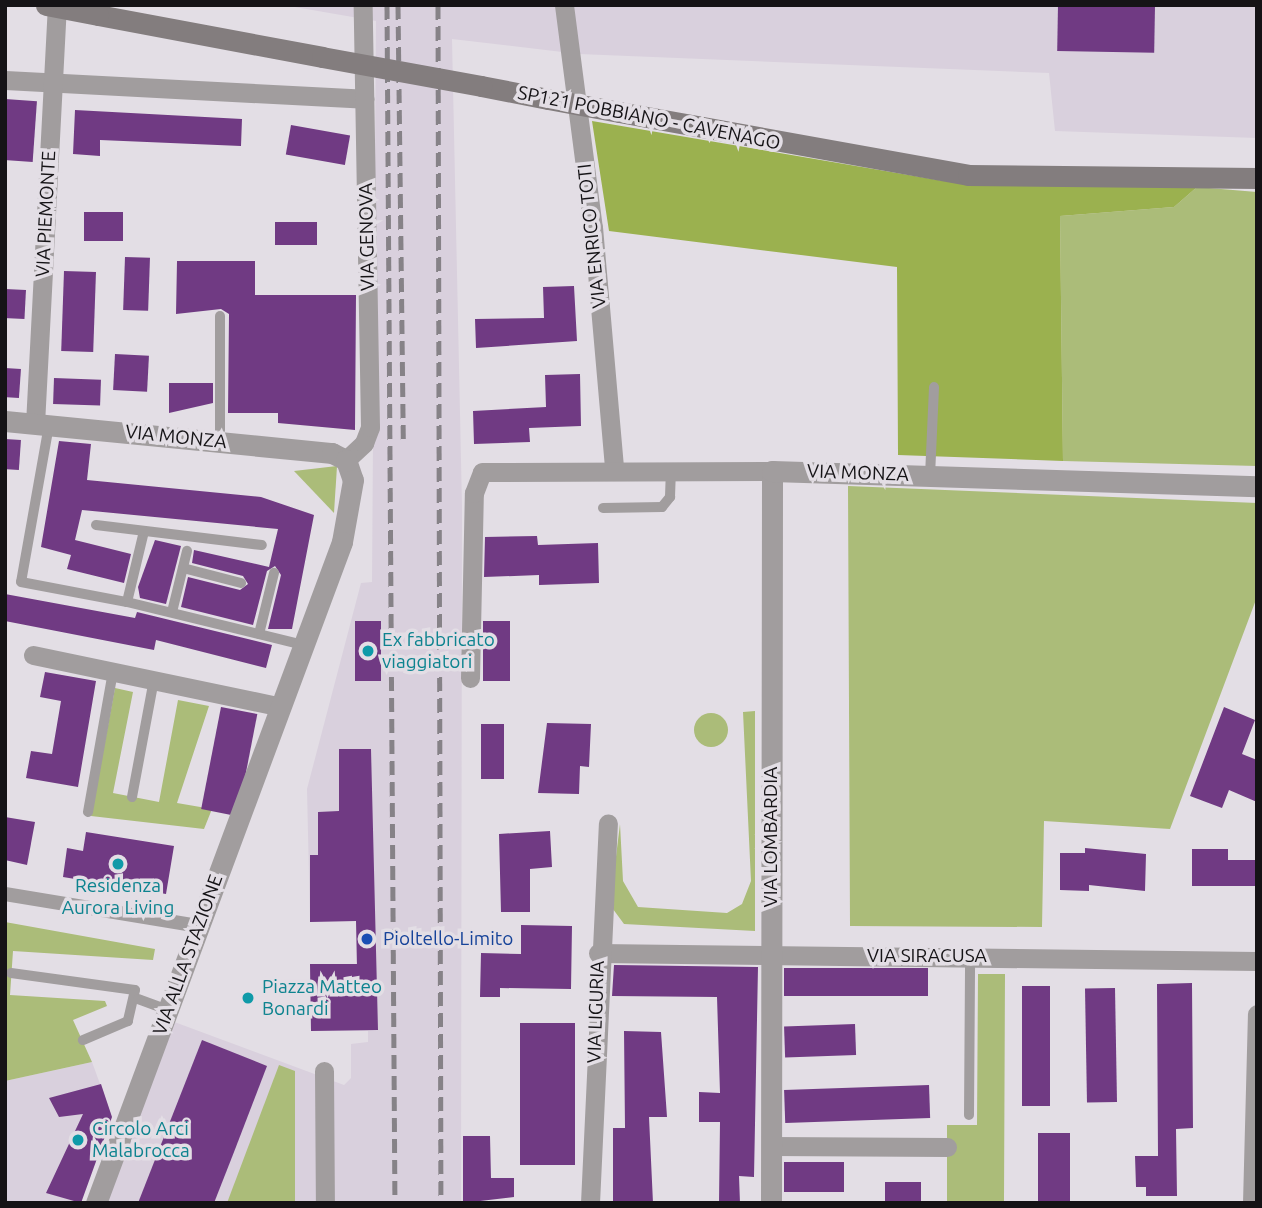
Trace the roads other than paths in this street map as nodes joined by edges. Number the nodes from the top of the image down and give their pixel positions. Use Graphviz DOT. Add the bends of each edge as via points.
graph roads {
  1 [pos="46,5"];
  2 [pos="57,5"];
  3 [pos="362,5"];
  4 [pos="564,5"];
  5 [pos="5,80"];
  6 [pos="54,83"];
  7 [pos="364,99"];
  8 [pos="1257,178"];
  9 [pos="220,316"];
  10 [pos="934,387"];
  11 [pos="5,421"];
  12 [pos="42,424"];
  13 [pos="220,442"];
  14 [pos="346,460"];
  15 [pos="614,468"];
  16 [pos="671,469"];
  17 [pos="772,471"];
  18 [pos="930,476"];
  19 [pos="1257,486"];
  20 [pos="603,508"];
  21 [pos="96,525"];
  22 [pos="144,531"];
  23 [pos="262,545"];
  24 [pos="187,551"];
  25 [pos="183,568"];
  26 [pos="274,573"];
  27 [pos="241,583"];
  28 [pos="127,602"];
  29 [pos="167,610"];
  30 [pos="259,634"];
  31 [pos="304,645"];
  32 [pos="33,654"];
  33 [pos="113,671"];
  34 [pos="470,678"];
  35 [pos="154,679"];
  36 [pos="281,707"];
  37 [pos="132,797"];
  38 [pos="88,812"];
  39 [pos="608,823"];
  40 [pos="5,894"];
  41 [pos="199,926"];
  42 [pos="597,953"];
  43 [pos="770,956"];
  44 [pos="970,956"];
  45 [pos="1257,961"];
  46 [pos="11,973"];
  47 [pos="138,999"];
  48 [pos="168,1010"];
  49 [pos="1257,1014"];
  50 [pos="83,1040"];
  51 [pos="324,1071"];
  52 [pos="969,1115"];
  53 [pos="771,1146"];
  54 [pos="947,1147"];
  55 [pos="96,1203"];
  56 [pos="325,1203"];
  57 [pos="590,1203"];
  58 [pos="771,1203"];
  59 [pos="1252,1203"];
  1 -- 8 [label="main road, SP121 POBBIANO - CAVENAGO, bridge" via="968,175"];
  2 -- 6 [label="street, VIA PIEMONTE"];
  3 -- 7 [label="street, VIA GENOVA"];
  4 -- 15 [label="street, VIA ENRICO TOTI" via="592,218"];
  5 -- 6 [label="street"];
  6 -- 7 [label="street"];
  6 -- 12 [label="street, VIA PIEMONTE"];
  7 -- 14 [label="street, VIA GENOVA" via="370,427 365,443"];
  9 -- 13 [label="lane"];
  10 -- 18 [label="lane"];
  11 -- 12 [label="street, VIA MONZA"];
  12 -- 13 [label="street, VIA MONZA"];
  12 -- 28 [label="lane" via="22,582"];
  13 -- 14 [label="street, VIA MONZA"];
  14 -- 31 [label="street, VIA ALLA STAZIONE" via="353,480 349,517"];
  15 -- 16 [label="street, VIA MONZA"];
  15 -- 34 [label="street, VIA MONZA" via="489,469 477,477"];
  16 -- 17 [label="street, VIA MONZA"];
  16 -- 20 [label="lane" via="670,497 662,507"];
  17 -- 18 [label="street, VIA MONZA"];
  17 -- 43 [label="street, VIA LOMBARDIA"];
  18 -- 19 [label="street, VIA MONZA"];
  21 -- 22 [label="lane"];
  22 -- 23 [label="lane"];
  22 -- 28 [label="lane"];
  24 -- 25 [label="lane"];
  25 -- 27 [label="lane"];
  25 -- 29 [label="lane"];
  26 -- 30 [label="lane"];
  28 -- 29 [label="lane"];
  29 -- 30 [label="lane"];
  30 -- 31 [label="lane"];
  31 -- 36 [label="street, VIA ALLA STAZIONE"];
  32 -- 33 [label="street"];
  33 -- 35 [label="street"];
  33 -- 38 [label="lane"];
  35 -- 36 [label="street"];
  35 -- 37 [label="lane"];
  36 -- 41 [label="street, VIA ALLA STAZIONE"];
  39 -- 42 [label="street, VIA LIGURIA"];
  40 -- 41 [label="street"];
  41 -- 48 [label="street, VIA ALLA STAZIONE"];
  42 -- 43 [label="street, VIA SIRACUSA"];
  42 -- 57 [label="street, VIA LIGURIA"];
  43 -- 44 [label="street, VIA SIRACUSA"];
  43 -- 53 [label="street, VIA LOMBARDIA"];
  44 -- 45 [label="street, VIA SIRACUSA"];
  44 -- 52 [label="lane"];
  46 -- 47 [label="lane" via="125,985"];
  47 -- 48 [label="lane"];
  47 -- 50 [label="lane" via="123,1025"];
  48 -- 55 [label="street, VIA ALLA STAZIONE"];
  49 -- 59 [label="street"];
  51 -- 56 [label="street"];
  53 -- 54 [label="street"];
  53 -- 58 [label="street, VIA LOMBARDIA"];
}
